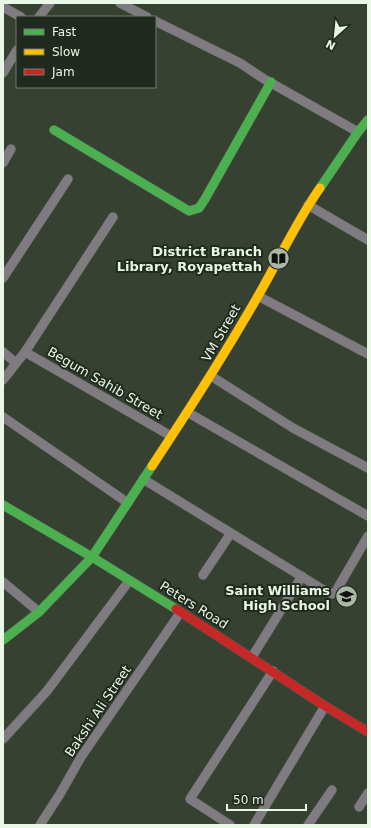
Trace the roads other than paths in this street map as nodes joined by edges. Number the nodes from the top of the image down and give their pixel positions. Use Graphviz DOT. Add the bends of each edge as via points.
graph roads {
  1 [pos="50,3"];
  2 [pos="120,3"];
  3 [pos="3,7"];
  4 [pos="19,16"];
  5 [pos="40,16"];
  6 [pos="146,16"];
  7 [pos="156,21"];
  8 [pos="16,51"];
  9 [pos="6,61"];
  10 [pos="3,72"];
  11 [pos="271,82"];
  12 [pos="368,120"];
  13 [pos="54,130"];
  14 [pos="358,132"];
  15 [pos="11,149"];
  16 [pos="3,163"];
  17 [pos="68,179"];
  18 [pos="308,205"];
  19 [pos="113,217"];
  20 [pos="368,240"];
  21 [pos="3,278"];
  22 [pos="258,296"];
  23 [pos="3,352"];
  24 [pos="25,352"];
  25 [pos="368,354"];
  26 [pos="16,363"];
  27 [pos="211,376"];
  28 [pos="3,380"];
  29 [pos="187,412"];
  30 [pos="3,417"];
  31 [pos="171,436"];
  32 [pos="368,468"];
  33 [pos="143,479"];
  34 [pos="128,503"];
  35 [pos="3,505"];
  36 [pos="368,516"];
  37 [pos="231,533"];
  38 [pos="368,536"];
  39 [pos="92,557"];
  40 [pos="203,575"];
  41 [pos="302,576"];
  42 [pos="129,581"];
  43 [pos="3,582"];
  44 [pos="39,612"];
  45 [pos="180,613"];
  46 [pos="3,640"];
  47 [pos="252,657"];
  48 [pos="273,671"];
  49 [pos="325,706"];
  50 [pos="368,732"];
  51 [pos="3,739"];
  52 [pos="332,790"];
  53 [pos="368,793"];
  54 [pos="359,807"];
  55 [pos="40,825"];
  56 [pos="230,825"];
  57 [pos="254,825"];
  58 [pos="308,825"];
  1 -- 5 [label="street"];
  2 -- 6 [label="street"];
  3 -- 4 [label="street"];
  7 -- 11 [label="street" via="240,63"];
  8 -- 9 [label="street"];
  9 -- 10 [label="street"];
  11 -- 13 [label="street" via="205,199 199,208 188,211"];
  11 -- 14 [label="street"];
  12 -- 14 [label="street, VM Street"];
  14 -- 18 [label="street, VM Street"];
  15 -- 16 [label="street"];
  17 -- 21 [label="street"];
  18 -- 20 [label="street"];
  18 -- 22 [label="street, VM Street"];
  19 -- 24 [label="street"];
  22 -- 25 [label="street"];
  22 -- 27 [label="street, VM Street"];
  23 -- 26 [label="street"];
  24 -- 26 [label="street"];
  24 -- 31 [label="street, Begum Sahib Street"];
  26 -- 28 [label="street"];
  27 -- 29 [label="street, VM Street"];
  27 -- 32 [label="street" via="293,428"];
  29 -- 31 [label="street, VM Street"];
  29 -- 36 [label="street"];
  30 -- 34 [label="street"];
  31 -- 33 [label="street, VM Street"];
  33 -- 34 [label="street, VM Street"];
  33 -- 37 [label="street"];
  34 -- 39 [label="street, VM Street"];
  35 -- 39 [label="street, Peters Road"];
  37 -- 40 [label="street"];
  37 -- 41 [label="street"];
  38 -- 41 [label="street" via="332,594"];
  39 -- 42 [label="street, Peters Road"];
  39 -- 44 [label="street, VM Street"];
  41 -- 47 [label="street"];
  42 -- 45 [label="street, Peters Road"];
  42 -- 51 [label="street" via="47,691"];
  43 -- 44 [label="street"];
  44 -- 46 [label="street, VM Street"];
  45 -- 47 [label="street, Peters Road"];
  45 -- 55 [label="street, Bakshi Ali Street" via="81,757"];
  47 -- 48 [label="street, Peters Road"];
  48 -- 49 [label="street, Peters Road"];
  48 -- 56 [label="street" via="190,797"];
  49 -- 50 [label="street, Peters Road"];
  49 -- 57 [label="street"];
  52 -- 58 [label="street"];
  53 -- 54 [label="street"];
}
